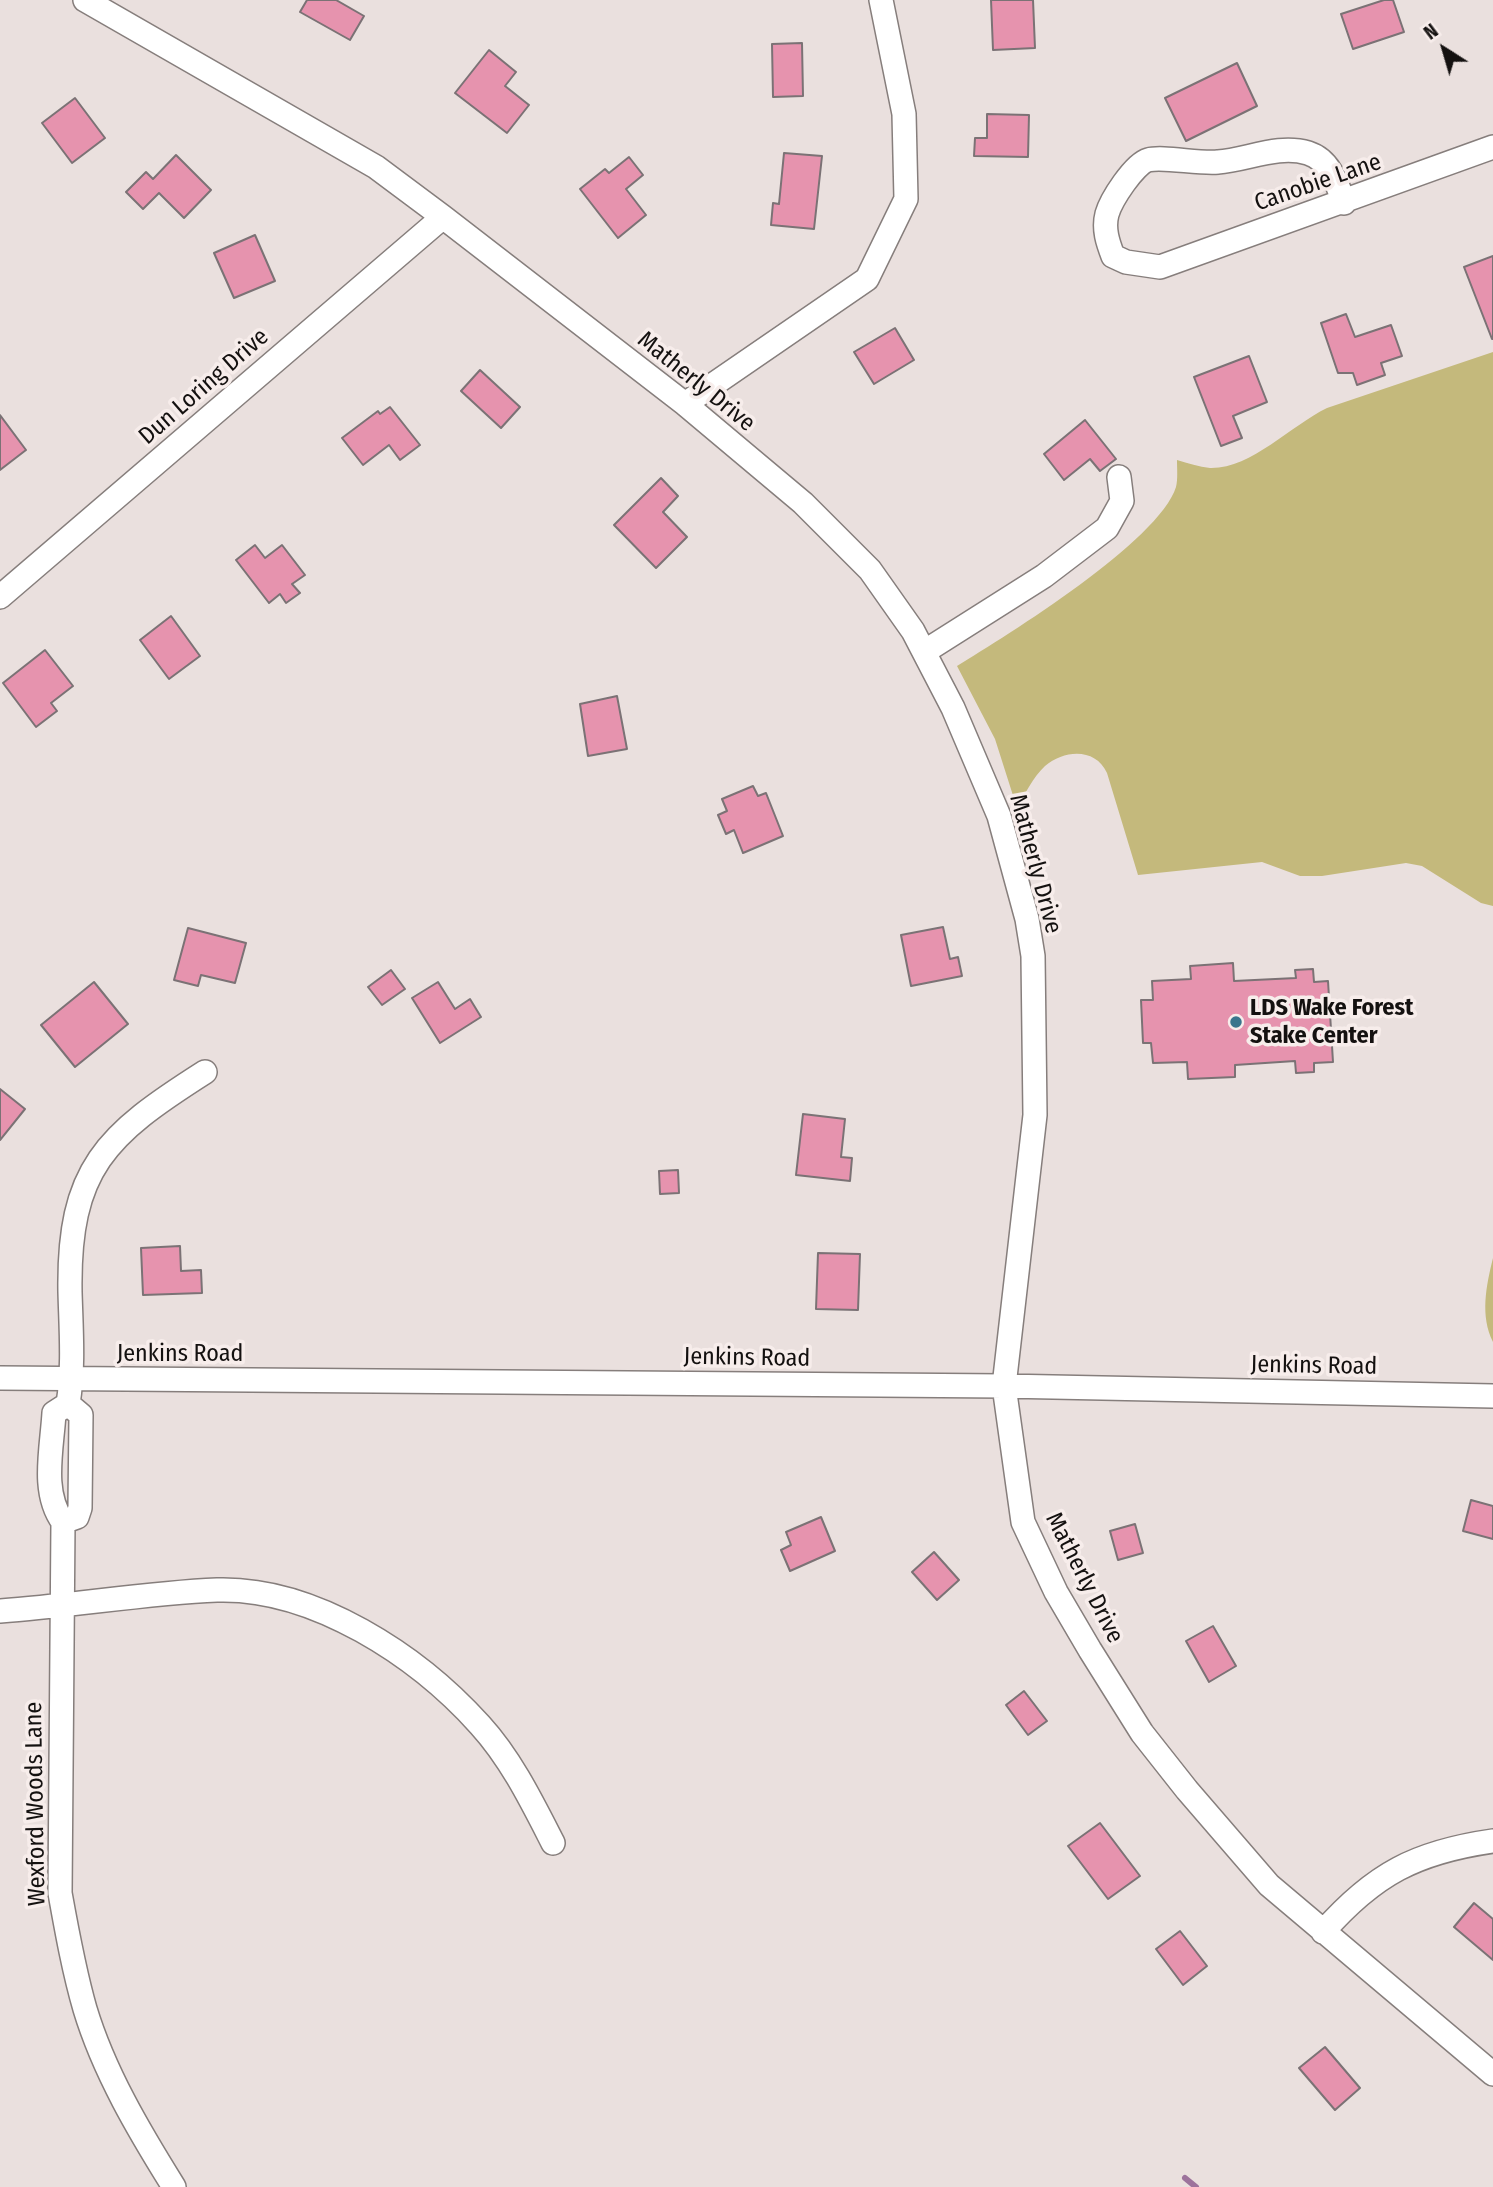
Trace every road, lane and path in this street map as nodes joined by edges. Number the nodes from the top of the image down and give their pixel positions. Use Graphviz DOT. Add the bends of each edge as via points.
graph roads {
  1 [pos="85,0"];
  2 [pos="881,0"];
  3 [pos="1493,147"];
  4 [pos="1343,203"];
  5 [pos="443,218"];
  6 [pos="685,404"];
  7 [pos="1119,477"];
  8 [pos="0,597"];
  9 [pos="924,652"];
  10 [pos="205,1072"];
  11 [pos="0,1378"];
  12 [pos="72,1380"];
  13 [pos="1004,1386"];
  14 [pos="1493,1396"];
  15 [pos="68,1404"];
  16 [pos="63,1522"];
  17 [pos="62,1604"];
  18 [pos="0,1611"];
  19 [pos="1493,1841"];
  20 [pos="553,1843"];
  21 [pos="1323,1932"];
  22 [pos="1493,2074"];
  23 [pos="174,2187"];
  1 -- 5 [label="street, Matherly Drive" via="376,167"];
  2 -- 6 [label="street" via="904,114 906,199 867,279"];
  3 -- 4 [label="street, Canobie Lane"];
  4 -- 4 [label="street, Canobie Lane" via="1160,267 1113,256 1106,239 1107,214 1138,165 1150,159 1220,162 1287,149 1309,153 1324,162 1337,181"];
  5 -- 6 [label="street, Matherly Drive"];
  5 -- 8 [label="street, Dun Loring Drive"];
  6 -- 9 [label="street, Matherly Drive" via="803,503 870,570"];
  7 -- 9 [label="street" via="1122,501 1107,528 1044,576"];
  9 -- 13 [label="street, Matherly Drive" via="999,816 1027,919 1032,956 1035,1115"];
  10 -- 12 [label="street, Wexford Woods Lane" via="118,1135 85,1185 71,1249"];
  11 -- 12 [label="street, Jenkins Road"];
  12 -- 13 [label="street, Jenkins Road"];
  12 -- 15 [label="street, Wexford Woods Lane"];
  13 -- 14 [label="street, Jenkins Road"];
  13 -- 21 [label="street, Matherly Drive" via="1023,1522 1056,1592 1142,1732 1187,1790 1269,1885"];
  15 -- 16 [label="street, Wexford Woods Lane" via="54,1413 49,1494"];
  15 -- 16 [label="street" via="81,1415 80,1508 77,1517"];
  16 -- 17 [label="street, Wexford Woods Lane"];
  17 -- 18 [label="street"];
  17 -- 20 [label="street" via="219,1590 282,1597 359,1628 424,1671 480,1725 532,1800"];
  17 -- 23 [label="street, Wexford Woods Lane" via="60,1893 70,1950 105,2060"];
  19 -- 21 [label="street" via="1410,1861 1353,1898"];
  21 -- 22 [label="street, Matherly Drive"];
}
